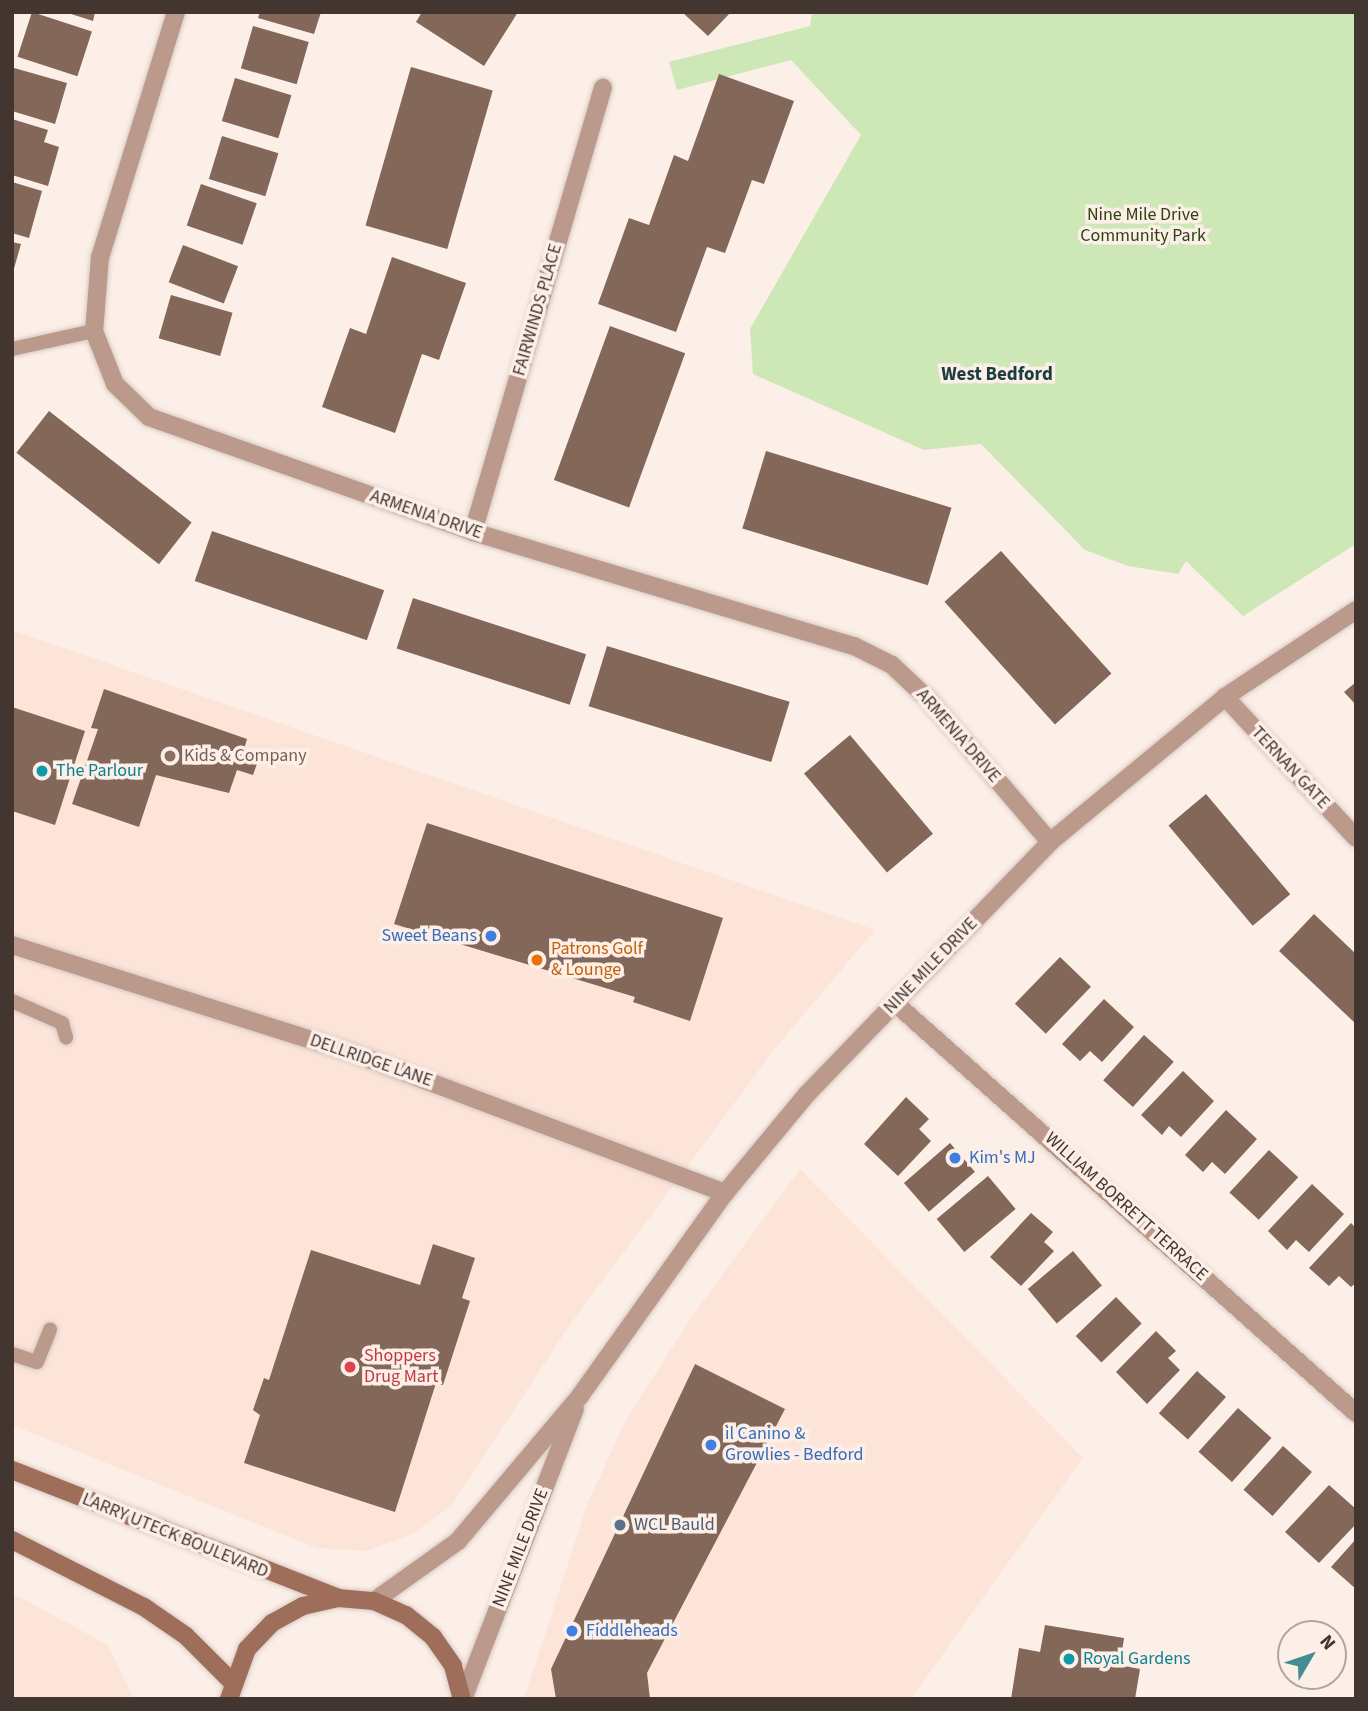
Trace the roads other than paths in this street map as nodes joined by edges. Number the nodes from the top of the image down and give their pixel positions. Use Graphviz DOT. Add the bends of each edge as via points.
graph roads {
  1 [pos="176,12"];
  2 [pos="603,88"];
  3 [pos="94,331"];
  4 [pos="12,349"];
  5 [pos="473,532"];
  6 [pos="1356,610"];
  7 [pos="1225,697"];
  8 [pos="1356,838"];
  9 [pos="1050,842"];
  10 [pos="12,946"];
  11 [pos="12,1001"];
  12 [pos="895,1003"];
  13 [pos="66,1037"];
  14 [pos="725,1193"];
  15 [pos="50,1330"];
  16 [pos="12,1354"];
  17 [pos="580,1396"];
  18 [pos="1356,1413"];
  19 [pos="12,1470"];
  20 [pos="12,1540"];
  21 [pos="338,1598"];
  22 [pos="374,1601"];
  23 [pos="230,1690"];
  24 [pos="463,1699"];
  1 -- 3 [label="street, ARMENIA DRIVE" via="100,257"];
  2 -- 5 [label="street, FAIRWINDS PLACE"];
  3 -- 4 [label="lane"];
  3 -- 5 [label="street, ARMENIA DRIVE" via="115,384 149,417"];
  5 -- 9 [label="street, ARMENIA DRIVE" via="854,646 892,665"];
  6 -- 7 [label="street, NINE MILE DRIVE"];
  7 -- 8 [label="street, TERNAN GATE"];
  7 -- 9 [label="street, NINE MILE DRIVE"];
  9 -- 12 [label="street, NINE MILE DRIVE"];
  10 -- 14 [label="street, DELLRIDGE LANE" via="350,1052"];
  11 -- 13 [label="lane" via="62,1023"];
  12 -- 14 [label="street, NINE MILE DRIVE" via="807,1094"];
  12 -- 18 [label="street, WILLIAM BORRETT TERRACE"];
  14 -- 17 [label="street, NINE MILE DRIVE"];
  15 -- 16 [label="lane" via="37,1362"];
  17 -- 22 [label="street, NINE MILE DRIVE" via="458,1541"];
  17 -- 24 [label="street, NINE MILE DRIVE"];
  19 -- 21 [label="main road, LARRY UTECK BOULEVARD"];
  20 -- 23 [label="main road" via="144,1607 186,1636"];
  21 -- 22 [label="main road"];
  21 -- 23 [label="main road" via="303,1605 272,1623 247,1649"];
  22 -- 24 [label="main road" via="406,1615 433,1637 453,1666"];
}
